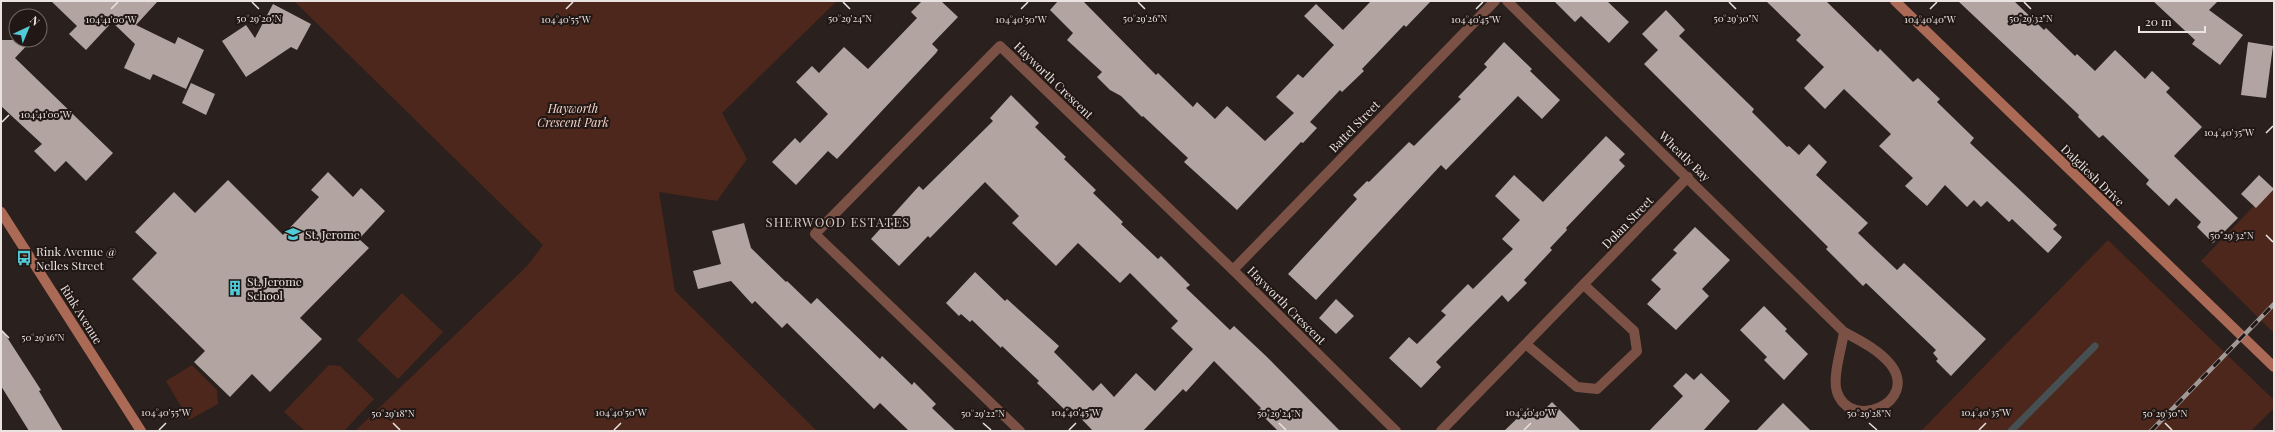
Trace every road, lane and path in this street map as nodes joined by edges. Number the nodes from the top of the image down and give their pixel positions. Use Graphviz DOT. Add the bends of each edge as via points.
graph roads {
  1 [pos="1495,1"];
  2 [pos="1507,1"];
  3 [pos="1895,1"];
  4 [pos="1688,177"];
  5 [pos="1,212"];
  6 [pos="1233,270"];
  7 [pos="1584,285"];
  8 [pos="1844,332"];
  9 [pos="1527,345"];
  10 [pos="2274,367"];
  11 [pos="141,431"];
  12 [pos="1020,431"];
  13 [pos="1396,431"];
  14 [pos="1441,431"];
  1 -- 6 [label="street, Battel Street"];
  2 -- 4 [label="street, Wheatly Bay"];
  3 -- 10 [label="street, Dalgliesh Drive"];
  4 -- 7 [label="street, Dolan Street"];
  4 -- 8 [label="street, Wheatly Bay"];
  5 -- 11 [label="street, Rink Avenue"];
  6 -- 12 [label="street, Hayworth Crescent" via="1000,46 815,234"];
  6 -- 13 [label="street, Hayworth Crescent"];
  7 -- 9 [label="street, Dolan Street"];
  7 -- 9 [label="street" via="1634,331 1637,351 1597,389 1577,387"];
  8 -- 8 [label="street, Wheatly Bay" via="1836,391 1840,400 1855,412 1874,413 1887,406 1895,395 1896,375 1892,366 1873,348"];
  9 -- 14 [label="street, Dolan Street"];
}
